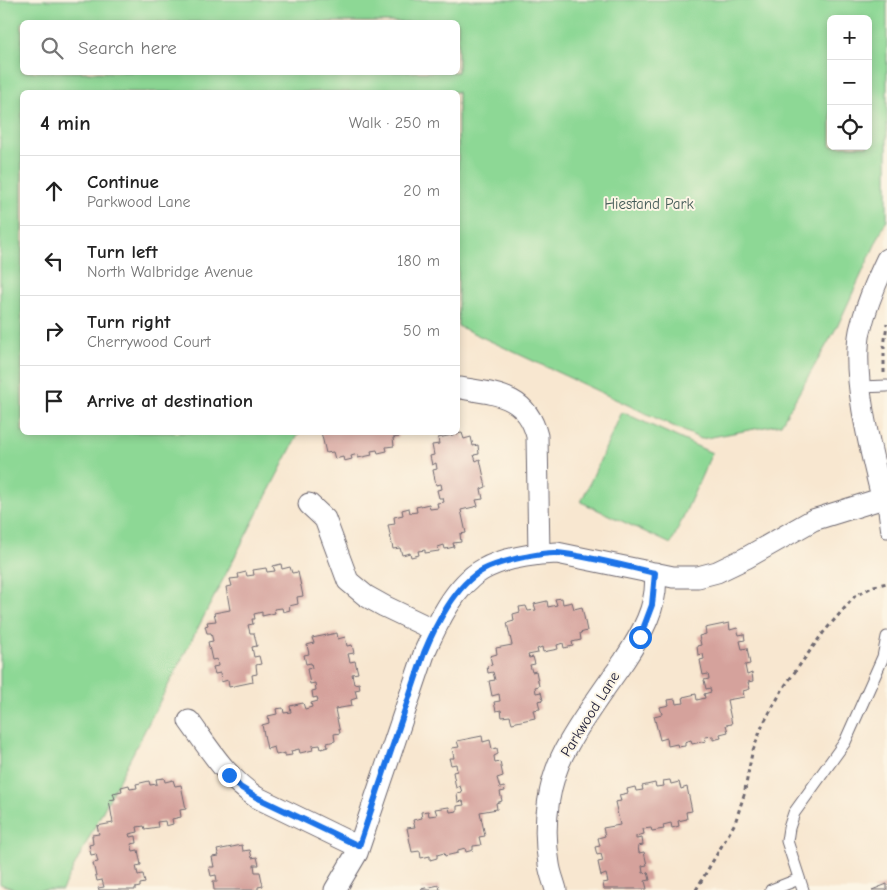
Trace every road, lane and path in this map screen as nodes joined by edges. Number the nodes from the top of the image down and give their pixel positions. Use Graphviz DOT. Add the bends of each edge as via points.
graph roads {
  1 [pos="887,260"];
  2 [pos="887,324"];
  3 [pos="886,386"];
  4 [pos="461,388"];
  5 [pos="860,388"];
  6 [pos="884,497"];
  7 [pos="309,504"];
  8 [pos="887,532"];
  9 [pos="538,554"];
  10 [pos="655,573"];
  11 [pos="887,583"];
  12 [pos="434,630"];
  13 [pos="887,637"];
  14 [pos="885,658"];
  15 [pos="190,721"];
  16 [pos="359,846"];
  17 [pos="799,878"];
  18 [pos="335,890"];
  19 [pos="556,890"];
  20 [pos="696,890"];
  21 [pos="771,890"];
  22 [pos="803,890"];
  1 -- 5 [label="street" via="873,289 860,332"];
  2 -- 3 [label="path" via="884,347"];
  3 -- 5 [label="lane"];
  4 -- 9 [label="street" via="508,398 525,410 535,427"];
  5 -- 6 [label="street"];
  6 -- 8 [label="lane"];
  6 -- 10 [label="street" via="808,523 717,572 673,577"];
  7 -- 12 [label="street" via="326,519 348,581 366,596"];
  9 -- 10 [label="street" via="556,553"];
  9 -- 12 [label="street" via="482,570 462,588"];
  10 -- 19 [label="street, Parkwood Lane" via="652,605 640,637 568,744 555,773 546,831 549,865"];
  11 -- 20 [label="path" via="855,596 784,687 763,724 752,753 735,823"];
  12 -- 16 [label="street"];
  13 -- 14 [label="lane"];
  14 -- 17 [label="lane" via="845,742 794,813 788,828 787,841"];
  15 -- 16 [label="street" via="240,787"];
  16 -- 18 [label="street"];
  17 -- 21 [label="lane"];
  17 -- 22 [label="lane"];
}
